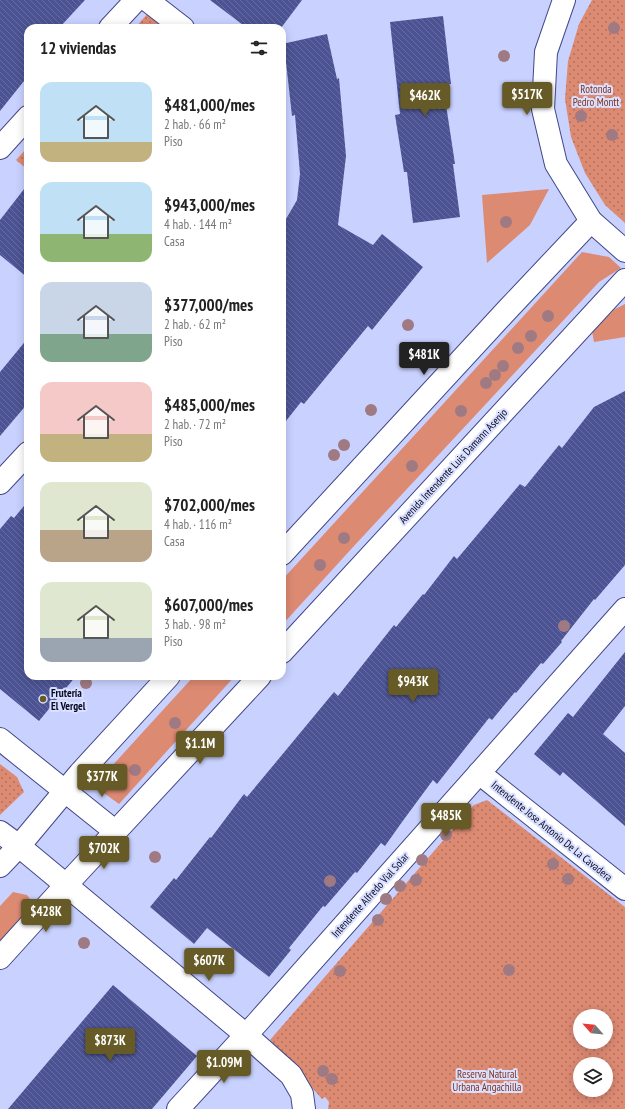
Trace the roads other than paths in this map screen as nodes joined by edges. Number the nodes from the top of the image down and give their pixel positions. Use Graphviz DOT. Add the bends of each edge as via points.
graph roads {
  1 [pos="136,0"];
  2 [pos="147,0"];
  3 [pos="564,0"];
  4 [pos="114,24"];
  5 [pos="178,24"];
  6 [pos="24,121"];
  7 [pos="0,148"];
  8 [pos="591,221"];
  9 [pos="625,251"];
  10 [pos="625,280"];
  11 [pos="24,457"];
  12 [pos="0,483"];
  13 [pos="286,550"];
  14 [pos="624,614"];
  15 [pos="286,648"];
  16 [pos="166,680"];
  17 [pos="256,680"];
  18 [pos="0,739"];
  19 [pos="479,773"];
  20 [pos="66,791"];
  21 [pos="0,832"];
  22 [pos="116,832"];
  23 [pos="19,846"];
  24 [pos="0,866"];
  25 [pos="66,885"];
  26 [pos="625,889"];
  27 [pos="0,958"];
  28 [pos="246,1035"];
  29 [pos="178,1109"];
  30 [pos="304,1109"];
  1 -- 4 [label="main road"];
  2 -- 5 [label="main road"];
  3 -- 8 [label="main road" via="546,52 543,108 556,164"];
  6 -- 7 [label="main road"];
  8 -- 9 [label="main road"];
  8 -- 13 [label="main road"];
  10 -- 15 [label="main road, Avenida Intendente Luis Damann Asenjo"];
  11 -- 12 [label="main road"];
  14 -- 19 [label="main road, Intendente Alfredo Vial Solar"];
  16 -- 20 [label="main road"];
  17 -- 22 [label="main road"];
  18 -- 20 [label="main road"];
  19 -- 26 [label="main road, Intendente Jose Antonio De La Cavadera"];
  19 -- 28 [label="main road, Intendente Alfredo Vial Solar"];
  20 -- 22 [label="main road"];
  20 -- 23 [label="main road"];
  21 -- 23 [label="main road"];
  22 -- 25 [label="main road"];
  23 -- 24 [label="main road"];
  23 -- 25 [label="main road"];
  25 -- 27 [label="main road"];
  25 -- 28 [label="main road"];
  28 -- 29 [label="main road, Intendente Alfredo Vial Solar"];
  28 -- 30 [label="main road" via="291,1075 302,1094"];
}
